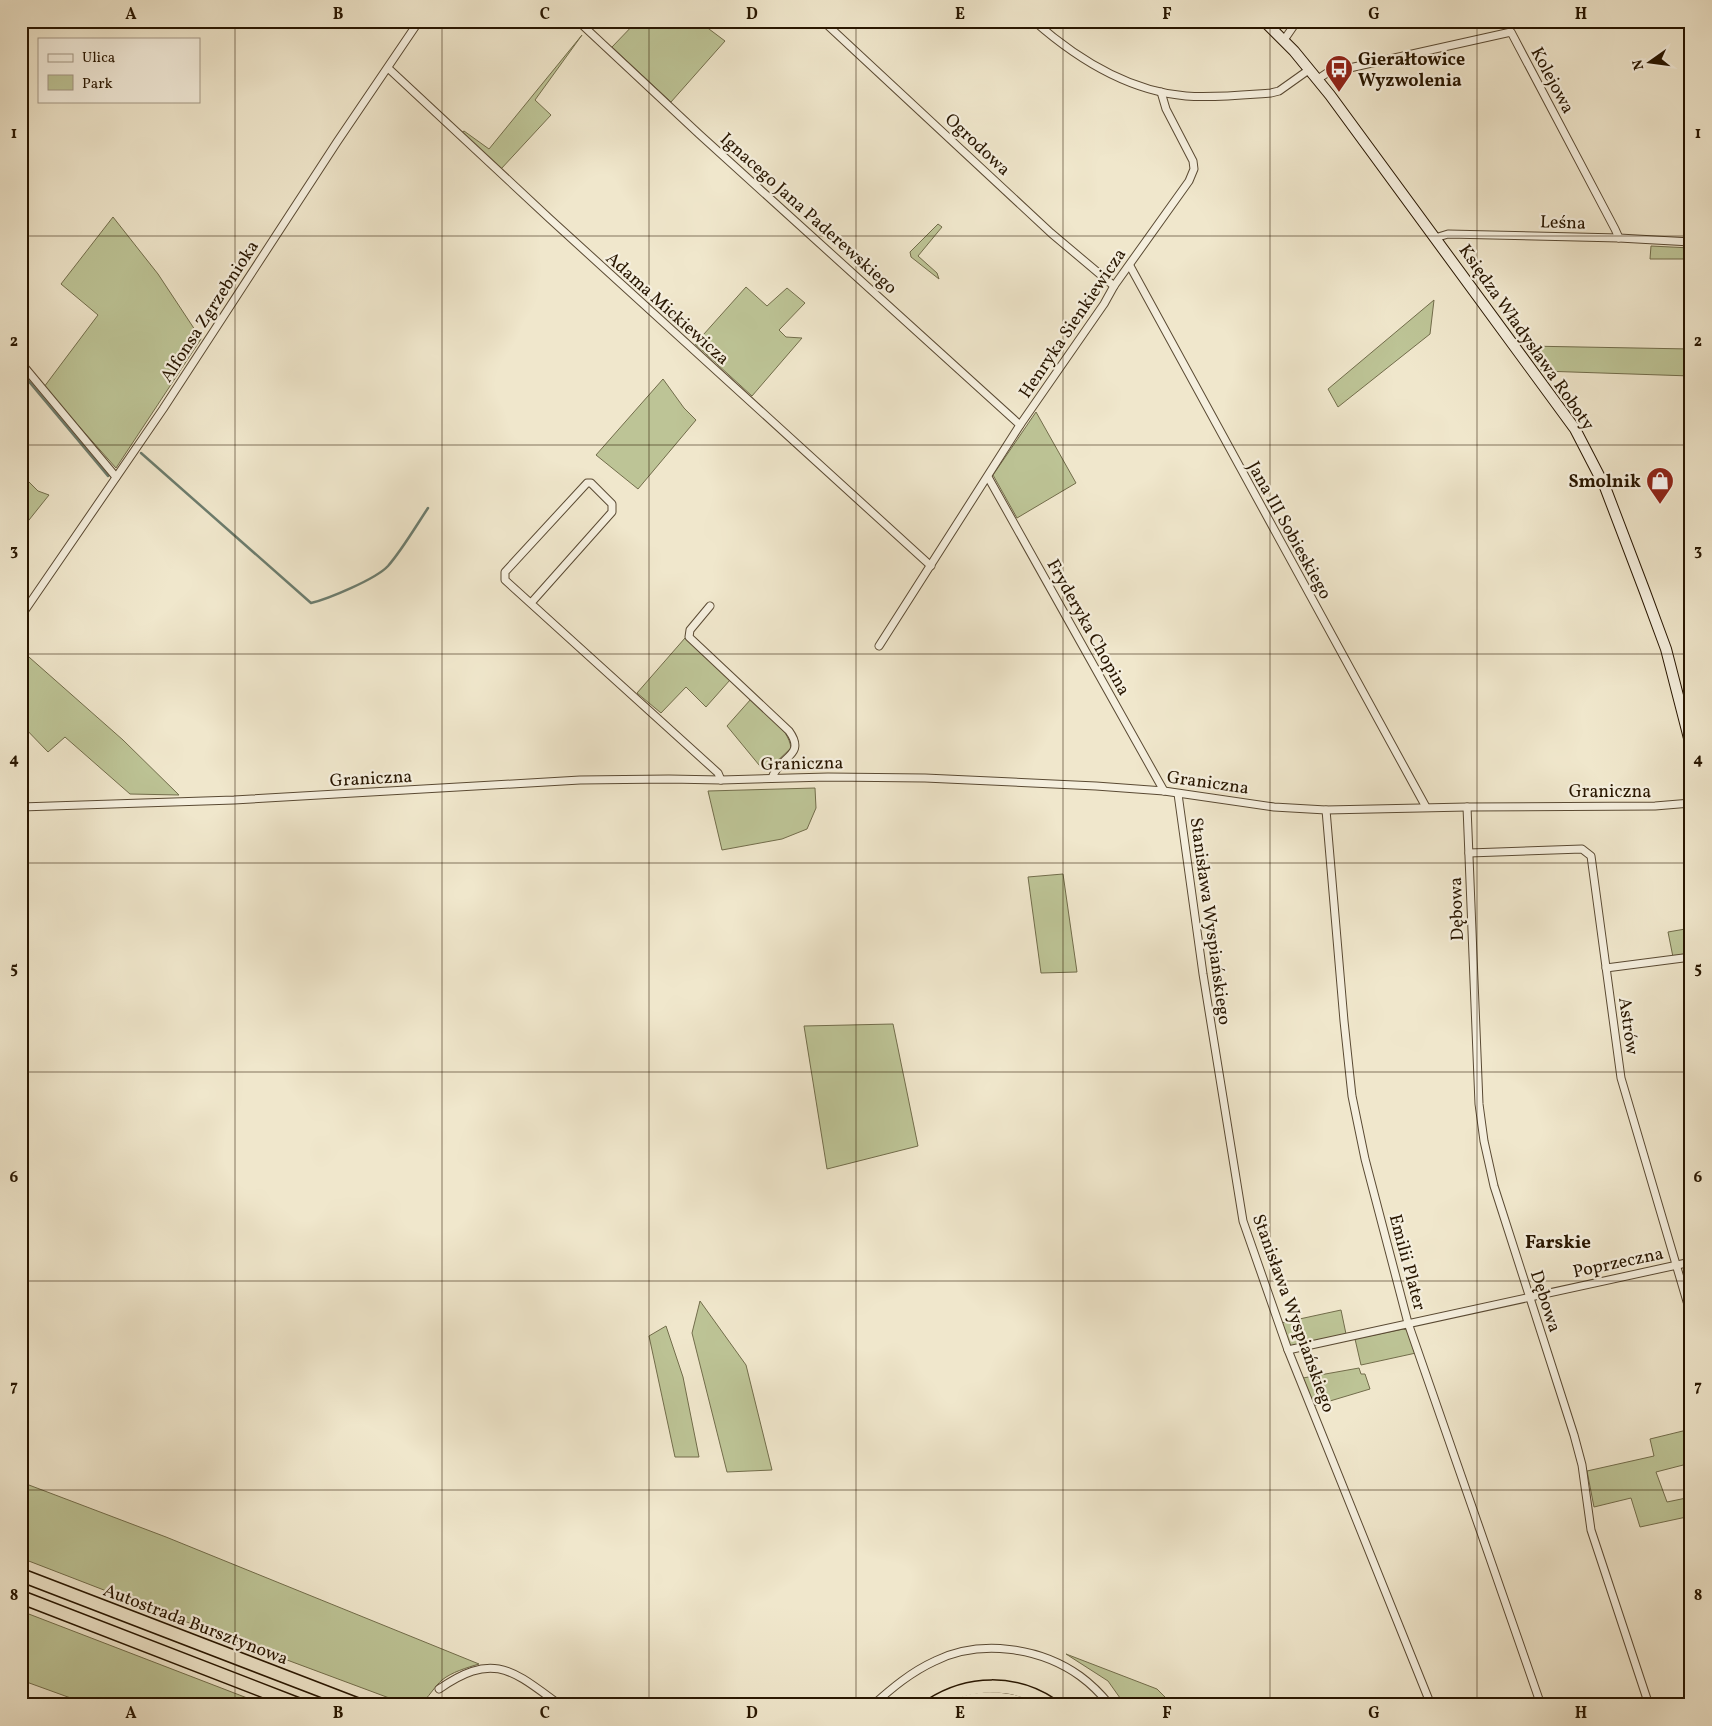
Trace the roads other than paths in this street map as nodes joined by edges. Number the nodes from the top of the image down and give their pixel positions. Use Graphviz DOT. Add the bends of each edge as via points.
graph roads {
  1 [pos="419,21"];
  2 [pos="578,21"];
  3 [pos="823,21"];
  4 [pos="1034,21"];
  5 [pos="1264,21"];
  6 [pos="1298,22"];
  7 [pos="1284,40"];
  8 [pos="388,68"];
  9 [pos="1310,69"];
  10 [pos="1318,79"];
  11 [pos="1161,92"];
  12 [pos="1436,238"];
  13 [pos="1619,238"];
  14 [pos="1691,242"];
  15 [pos="1130,266"];
  16 [pos="1114,286"];
  17 [pos="21,363"];
  18 [pos="1020,425"];
  19 [pos="116,477"];
  20 [pos="988,477"];
  21 [pos="932,566"];
  22 [pos="531,603"];
  23 [pos="710,606"];
  24 [pos="21,616"];
  25 [pos="879,646"];
  26 [pos="1691,746"];
  27 [pos="772,778"];
  28 [pos="721,780"];
  29 [pos="1164,791"];
  30 [pos="1178,794"];
  31 [pos="1691,803"];
  32 [pos="1467,806"];
  33 [pos="21,807"];
  34 [pos="1426,807"];
  35 [pos="1326,810"];
  36 [pos="1469,853"];
  37 [pos="1691,957"];
  38 [pos="1606,968"];
  39 [pos="1691,1262"];
  40 [pos="1676,1265"];
  41 [pos="1528,1296"];
  42 [pos="1691,1315"];
  43 [pos="1408,1323"];
  44 [pos="1288,1350"];
  45 [pos="21,1576"];
  46 [pos="21,1597"];
  47 [pos="439,1689"];
  48 [pos="300,1705"];
  49 [pos="359,1705"];
  50 [pos="560,1705"];
  51 [pos="873,1705"];
  52 [pos="931,1705"];
  53 [pos="956,1705"];
  54 [pos="1028,1705"];
  55 [pos="1052,1705"];
  56 [pos="1110,1705"];
  57 [pos="1431,1705"];
  58 [pos="1541,1705"];
  59 [pos="1649,1705"];
  1 -- 8 [label="street, Alfonsa Zgrzebnioka"];
  2 -- 18 [label="street, Ignacego Jana Paderewskiego"];
  3 -- 16 [label="street, Ogrodowa" via="1051,233"];
  4 -- 11 [label="street" via="1059,43 1114,77"];
  5 -- 7 [label="main road, Księdza Władysława Roboty"];
  6 -- 7 [label="street"];
  7 -- 9 [label="main road, Księdza Władysława Roboty"];
  8 -- 19 [label="street, Alfonsa Zgrzebnioka"];
  8 -- 21 [label="street, Adama Mickiewicza"];
  9 -- 10 [label="main road, Księdza Władysława Roboty"];
  9 -- 11 [label="street" via="1279,91 1270,93 1202,97"];
  10 -- 12 [label="main road, Księdza Władysława Roboty"];
  10 -- 13 [label="street, Kolejowa" via="1327,73 1510,32"];
  11 -- 15 [label="street, Henryka Sienkiewicza" via="1194,169"];
  12 -- 13 [label="street, Leśna" via="1448,234"];
  12 -- 26 [label="main road, Księdza Władysława Roboty" via="1575,429 1605,487 1666,649"];
  13 -- 14 [label="street, Leśna"];
  15 -- 16 [label="street, Henryka Sienkiewicza"];
  15 -- 34 [label="street, Jana III Sobieskiego"];
  16 -- 18 [label="street, Henryka Sienkiewicza"];
  17 -- 19 [label="street"];
  18 -- 20 [label="street, Henryka Sienkiewicza"];
  19 -- 24 [label="street, Alfonsa Zgrzebnioka"];
  20 -- 21 [label="street, Henryka Sienkiewicza"];
  20 -- 29 [label="street, Fryderyka Chopina"];
  21 -- 25 [label="street, Henryka Sienkiewicza"];
  22 -- 22 [label="street" via="505,580 505,572 587,482 591,483 612,504 612,512"];
  22 -- 28 [label="street" via="718,773"];
  23 -- 27 [label="street" via="690,630 689,636 794,737 794,750 775,768"];
  27 -- 28 [label="street, Graniczna"];
  27 -- 29 [label="street, Graniczna" via="925,778"];
  28 -- 33 [label="street, Graniczna" via="580,780 234,800"];
  29 -- 30 [label="street, Graniczna"];
  30 -- 35 [label="street, Graniczna" via="1274,807"];
  30 -- 44 [label="street, Stanisława Wyspiańskiego" via="1243,1221"];
  31 -- 32 [label="street, Graniczna" via="1655,806"];
  32 -- 34 [label="street, Graniczna"];
  32 -- 36 [label="street, Dębowa"];
  34 -- 35 [label="street, Graniczna"];
  35 -- 43 [label="street, Emilii Plater" via="1352,1096 1365,1160"];
  36 -- 38 [label="street, Astrów" via="1587,851 1591,856"];
  36 -- 41 [label="street, Dębowa" via="1479,1104 1494,1186"];
  37 -- 38 [label="street"];
  38 -- 40 [label="street, Astrów" via="1621,1078"];
  39 -- 40 [label="street, Poprzeczna"];
  40 -- 41 [label="street, Poprzeczna"];
  40 -- 42 [label="street, Astrów"];
  41 -- 43 [label="street, Poprzeczna"];
  41 -- 59 [label="street, Dębowa" via="1574,1435 1582,1465 1591,1530"];
  43 -- 44 [label="street, Poprzeczna"];
  43 -- 58 [label="street, Emilii Plater"];
  44 -- 57 [label="street, Stanisława Wyspiańskiego"];
  45 -- 49 [label="highway, Autostrada Bursztynowa"];
  46 -- 48 [label="highway"];
  47 -- 50 [label="street" via="457,1677 490,1667 524,1679"];
  51 -- 56 [label="street" via="913,1672 936,1660 959,1652 1004,1648 1055,1662 1080,1676"];
  52 -- 55 [label="highway" via="959,1691 994,1686 1026,1692"];
  53 -- 54 [label="highway" via="974,1699 995,1698"];
}
